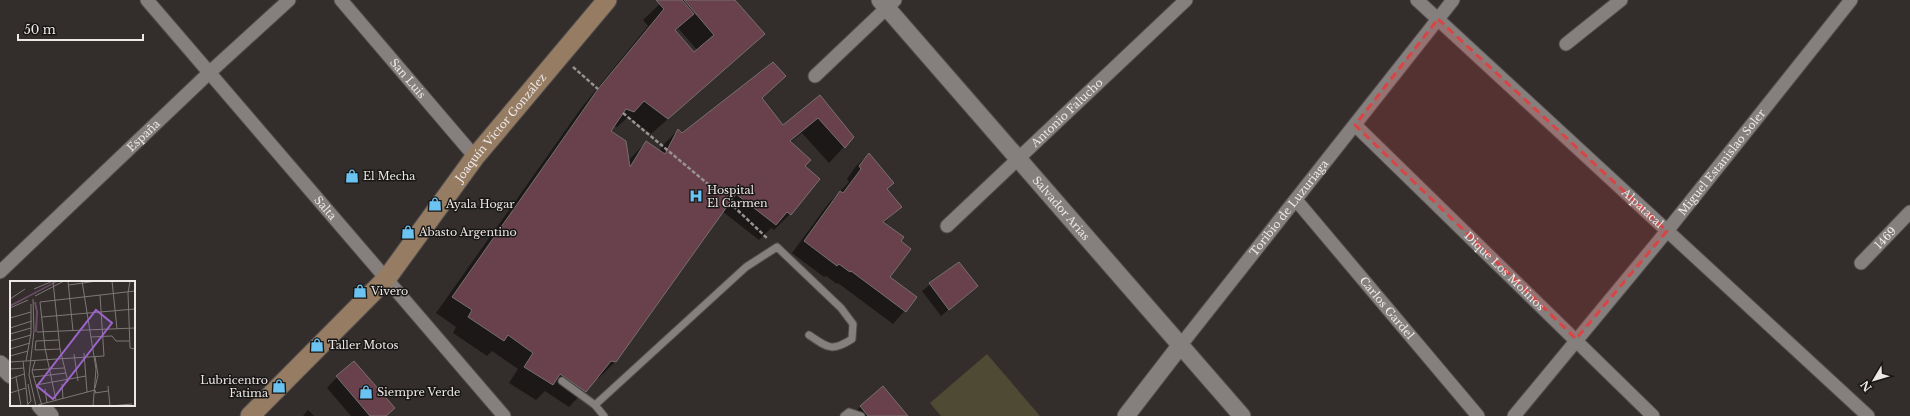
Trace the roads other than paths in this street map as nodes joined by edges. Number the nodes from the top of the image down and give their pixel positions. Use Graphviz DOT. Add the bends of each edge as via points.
graph roads {
  1 [pos="148,0"];
  2 [pos="289,0"];
  3 [pos="341,0"];
  4 [pos="607,0"];
  5 [pos="1186,0"];
  6 [pos="1417,0"];
  7 [pos="1453,0"];
  8 [pos="1620,0"];
  9 [pos="1851,0"];
  10 [pos="887,3"];
  11 [pos="1438,19"];
  12 [pos="1566,44"];
  13 [pos="210,72"];
  14 [pos="815,76"];
  15 [pos="1356,125"];
  16 [pos="475,157"];
  17 [pos="1019,160"];
  18 [pos="1296,200"];
  19 [pos="1910,212"];
  20 [pos="947,226"];
  21 [pos="1667,231"];
  22 [pos="1862,263"];
  23 [pos="0,272"];
  24 [pos="387,278"];
  25 [pos="809,335"];
  26 [pos="1576,339"];
  27 [pos="1180,346"];
  28 [pos="0,364"];
  29 [pos="10,374"];
  30 [pos="562,381"];
  31 [pos="595,405"];
  32 [pos="41,406"];
  33 [pos="50,416"];
  34 [pos="250,416"];
  35 [pos="504,416"];
  36 [pos="604,416"];
  37 [pos="844,416"];
  38 [pos="861,416"];
  39 [pos="1126,416"];
  40 [pos="1242,416"];
  41 [pos="1478,416"];
  42 [pos="1514,416"];
  43 [pos="1654,416"];
  44 [pos="1868,416"];
  1 -- 13 [label="street, Salta"];
  2 -- 13 [label="street, España"];
  3 -- 16 [label="street, San Luis"];
  4 -- 16 [label="main road, Joaquín Víctor González"];
  5 -- 17 [label="street, Antonio Falucho"];
  6 -- 11 [label="street, Alpatacal"];
  7 -- 11 [label="street, Toribio de Luzuriaga"];
  8 -- 12 [label="street"];
  9 -- 21 [label="street, Miguel Estanislao Soler"];
  10 -- 14 [label="street"];
  10 -- 17 [label="street, Salvador Arias"];
  11 -- 15 [label="street, Toribio de Luzuriaga"];
  11 -- 21 [label="street, Alpatacal"];
  13 -- 23 [label="street, España"];
  13 -- 24 [label="street, Salta"];
  15 -- 18 [label="street, Toribio de Luzuriaga"];
  15 -- 26 [label="street, Dique Los Molinos"];
  16 -- 24 [label="main road, Joaquín Víctor González"];
  17 -- 20 [label="street, Antonio Falucho"];
  17 -- 27 [label="street, Salvador Arias"];
  18 -- 27 [label="street, Toribio de Luzuriaga"];
  18 -- 41 [label="street, Carlos Gardel"];
  19 -- 22 [label="street, 1469"];
  21 -- 26 [label="street, Miguel Estanislao Soler"];
  21 -- 44 [label="street, Alpatacal"];
  24 -- 34 [label="main road, Joaquín Víctor González"];
  24 -- 35 [label="street, Salta"];
  25 -- 31 [label="lane" via="828,348 840,347 852,339 853,324 841,308 777,247 746,267"];
  26 -- 42 [label="street, Miguel Estanislao Soler"];
  26 -- 43 [label="street, Dique Los Molinos"];
  27 -- 39 [label="street, Toribio de Luzuriaga"];
  27 -- 40 [label="street, Salvador Arias"];
  28 -- 29 [label="street"];
  30 -- 31 [label="lane"];
  31 -- 36 [label="lane"];
  32 -- 33 [label="street"];
  37 -- 38 [label="lane" via="849,412"];
}
